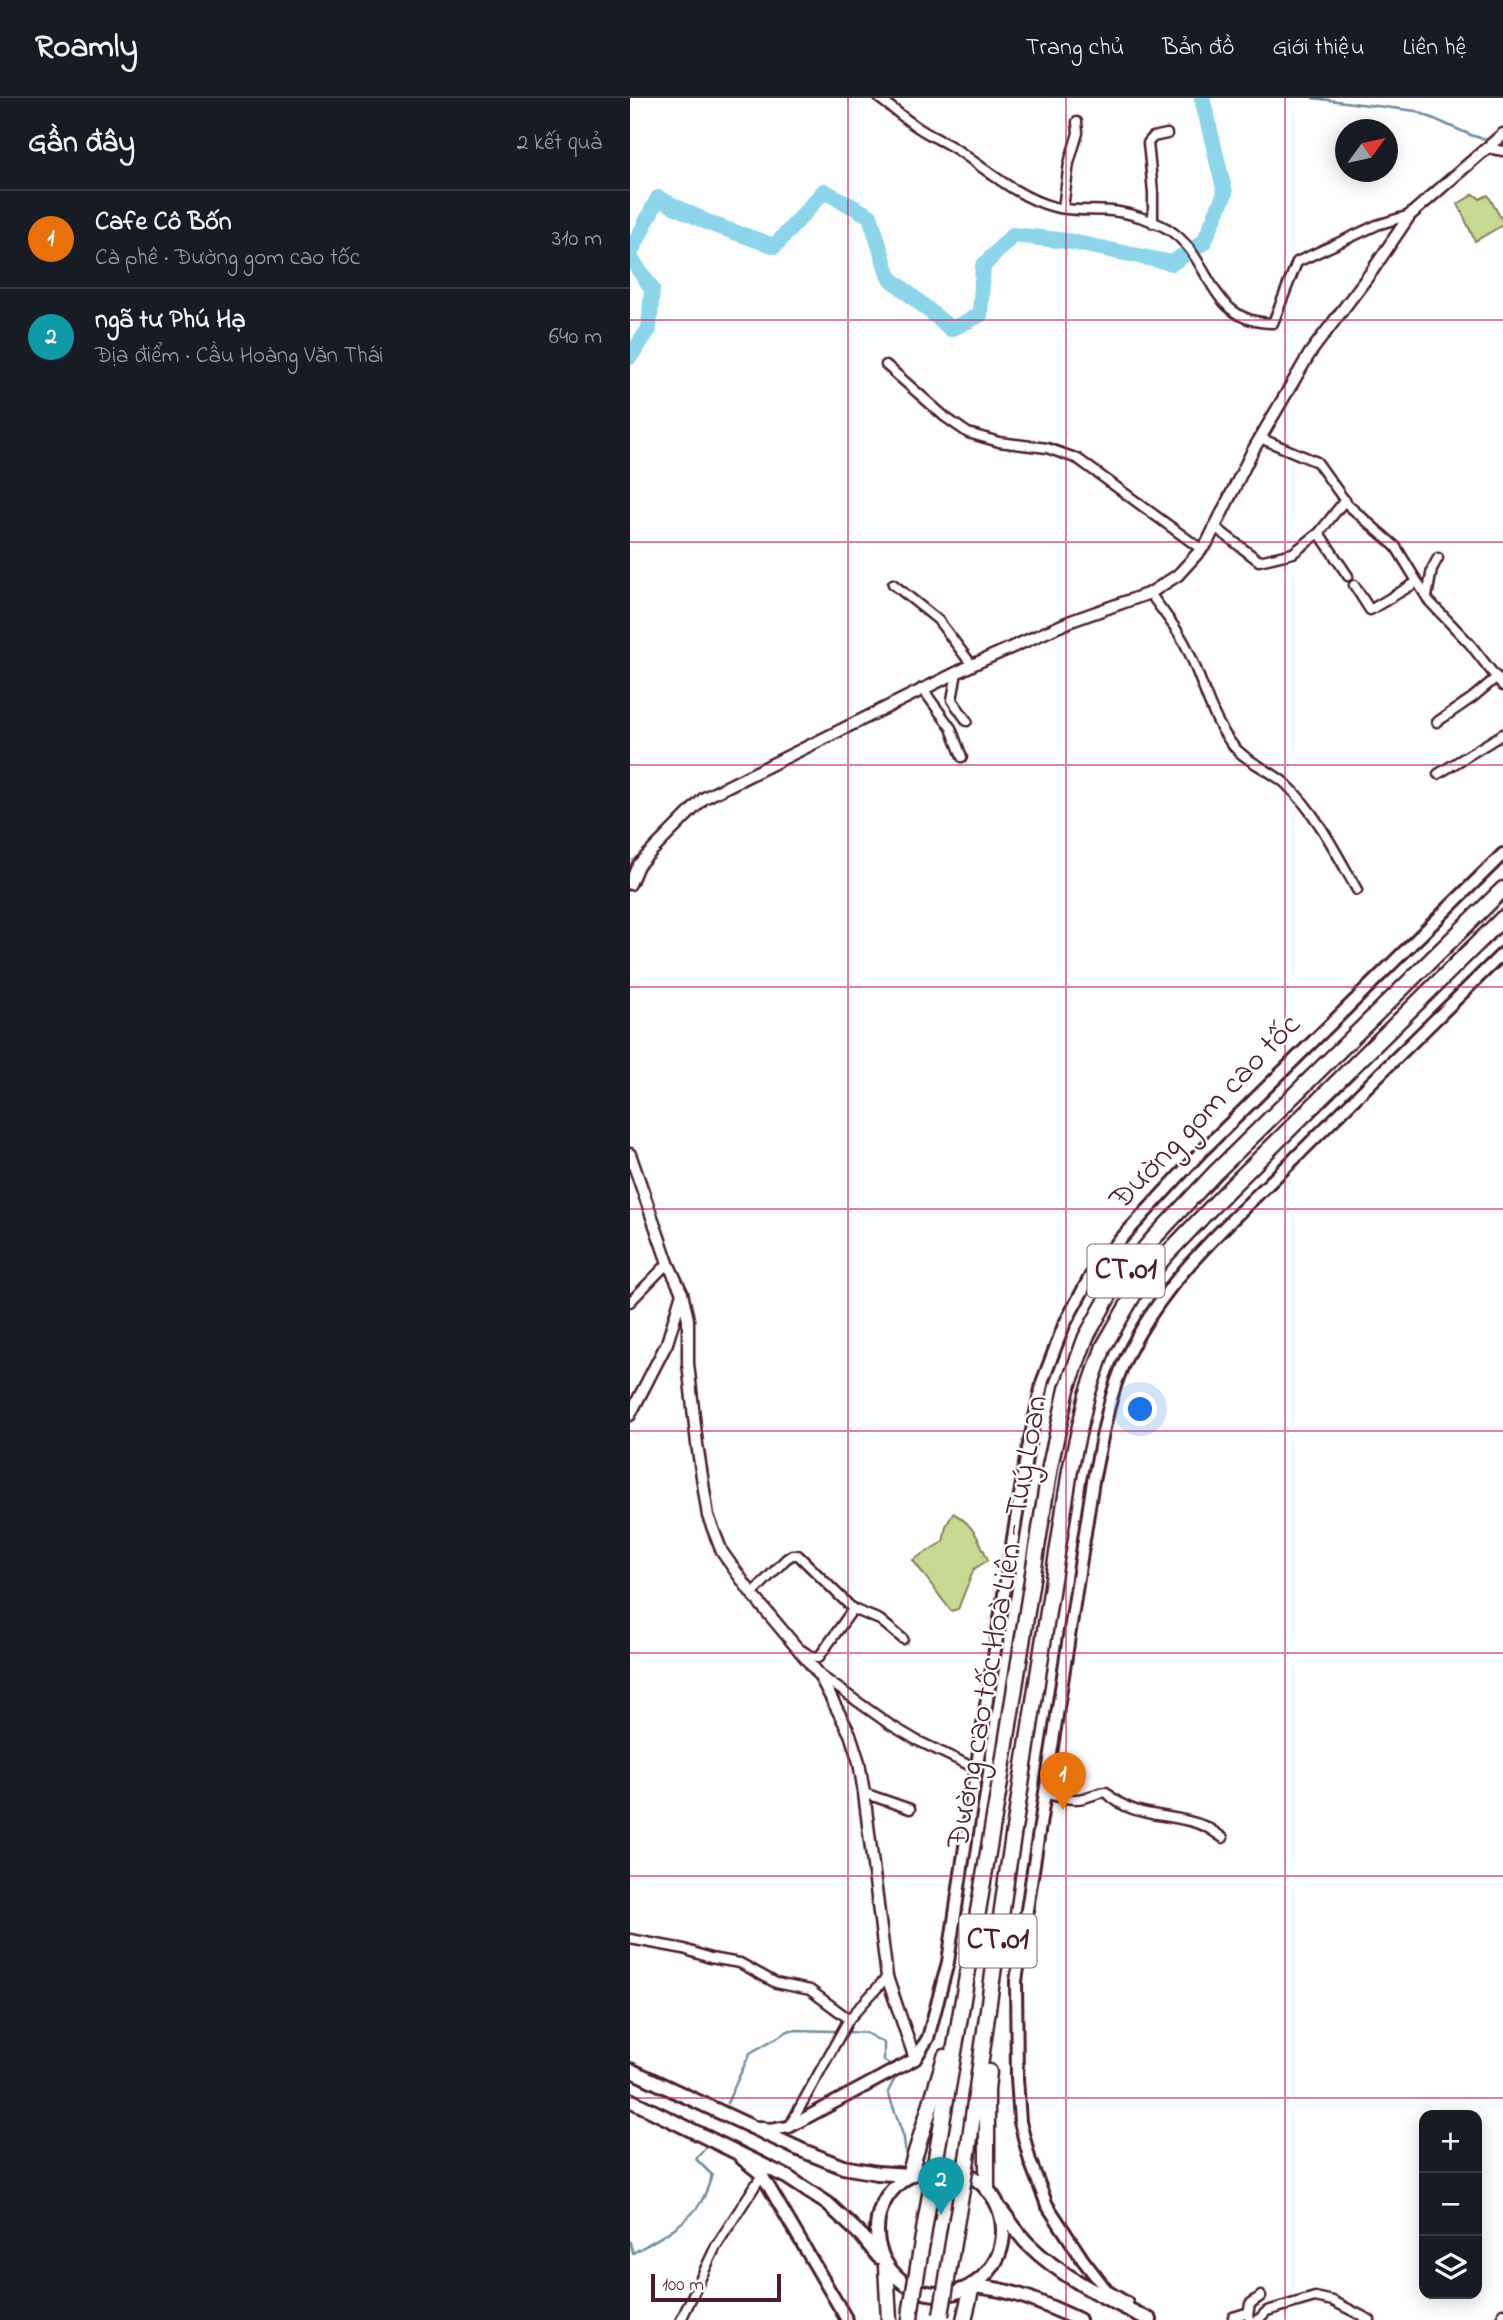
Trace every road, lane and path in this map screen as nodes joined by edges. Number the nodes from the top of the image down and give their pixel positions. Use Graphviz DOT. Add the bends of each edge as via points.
graph roads {
  1 [pos="879,98"];
  2 [pos="1077,122"];
  3 [pos="1167,134"];
  4 [pos="1501,136"];
  5 [pos="1488,147"];
  6 [pos="1503,151"];
  7 [pos="1063,208"];
  8 [pos="1410,215"];
  9 [pos="1153,223"];
  10 [pos="886,365"];
  11 [pos="1260,438"];
  12 [pos="1345,500"];
  13 [pos="1215,527"];
  14 [pos="1320,533"];
  15 [pos="1201,549"];
  16 [pos="1438,558"];
  17 [pos="1348,576"];
  18 [pos="1417,582"];
  19 [pos="893,584"];
  20 [pos="1354,585"];
  21 [pos="1150,593"];
  22 [pos="1427,597"];
  23 [pos="972,665"];
  24 [pos="957,672"];
  25 [pos="1497,677"];
  26 [pos="1503,686"];
  27 [pos="922,688"];
  28 [pos="967,721"];
  29 [pos="1437,722"];
  30 [pos="1503,734"];
  31 [pos="962,757"];
  32 [pos="1438,774"];
  33 [pos="1503,854"];
  34 [pos="632,876"];
  35 [pos="1503,889"];
  36 [pos="1357,890"];
  37 [pos="1503,918"];
  38 [pos="1503,953"];
  39 [pos="630,1154"];
  40 [pos="668,1263"];
  41 [pos="682,1293"];
  42 [pos="630,1302"];
  43 [pos="667,1343"];
  44 [pos="689,1345"];
  45 [pos="630,1416"];
  46 [pos="752,1594"];
  47 [pos="853,1609"];
  48 [pos="903,1639"];
  49 [pos="794,1646"];
  50 [pos="818,1673"];
  51 [pos="1030,1723"];
  52 [pos="976,1769"];
  53 [pos="999,1788"];
  54 [pos="864,1793"];
  55 [pos="1044,1794"];
  56 [pos="910,1809"];
  57 [pos="1223,1838"];
  58 [pos="630,1939"];
  59 [pos="887,1977"];
  60 [pos="849,2019"];
  61 [pos="915,2059"];
  62 [pos="630,2070"];
  63 [pos="630,2100"];
  64 [pos="747,2124"];
  65 [pos="789,2127"];
  66 [pos="732,2151"];
  67 [pos="762,2175"];
  68 [pos="909,2175"];
  69 [pos="987,2189"];
  70 [pos="999,2207"];
  71 [pos="886,2266"];
  72 [pos="972,2286"];
  73 [pos="1261,2296"];
  74 [pos="1503,2313"];
  75 [pos="910,2314"];
  76 [pos="941,2317"];
  77 [pos="1233,2317"];
  78 [pos="1250,2318"];
  79 [pos="681,2320"];
  80 [pos="847,2320"];
  81 [pos="889,2320"];
  82 [pos="964,2320"];
  83 [pos="1079,2320"];
  84 [pos="1152,2320"];
  85 [pos="1258,2320"];
  86 [pos="1370,2320"];
  87 [pos="1502,2320"];
  1 -- 7 [label="street" via="1027,197"];
  2 -- 7 [label="street"];
  3 -- 9 [label="street" via="1148,143"];
  4 -- 5 [label="street"];
  5 -- 6 [label="street"];
  5 -- 8 [label="street"];
  7 -- 9 [label="street" via="1112,211"];
  8 -- 9 [label="street" via="1297,262 1273,323 1254,323 1233,312 1183,243"];
  8 -- 11 [label="street" via="1310,354"];
  10 -- 15 [label="street" via="968,433 1048,448 1078,459"];
  11 -- 12 [label="street" via="1317,462"];
  11 -- 13 [label="street"];
  12 -- 14 [label="street"];
  12 -- 18 [label="street" via="1396,547"];
  13 -- 14 [label="street" via="1259,561 1293,553"];
  13 -- 15 [label="street"];
  14 -- 17 [label="street"];
  15 -- 21 [label="street" via="1178,575"];
  16 -- 22 [label="street"];
  18 -- 20 [label="street" via="1370,610"];
  18 -- 22 [label="street"];
  19 -- 23 [label="street" via="938,620"];
  21 -- 23 [label="street" via="1071,621"];
  21 -- 36 [label="street" via="1185,643 1231,744 1294,792"];
  22 -- 25 [label="street"];
  23 -- 24 [label="street"];
  24 -- 27 [label="street"];
  24 -- 28 [label="street" via="952,700"];
  25 -- 26 [label="street"];
  25 -- 29 [label="street"];
  27 -- 31 [label="street" via="951,728"];
  27 -- 34 [label="street" via="704,798 663,837"];
  30 -- 32 [label="street"];
  33 -- 52 [label="main road, Đường gom cao tốc" via="1200,1153 1096,1266 1064,1325 1043,1380 1026,1458"];
  35 -- 53 [label="highway, Đường cao tốc Hoà Liên - Tuý Loan / CT.01" via="1188,1202 1116,1283 1098,1315 1067,1389 1050,1466"];
  37 -- 51 [label="highway, Đường cao tốc Hoà Liên - Tuý Loan / CT.01" via="1229,1189 1134,1294 1104,1346 1087,1395 1070,1470"];
  38 -- 55 [label="main road" via="1183,1272 1153,1309 1125,1359 1110,1402 1093,1480"];
  39 -- 40 [label="street"];
  40 -- 41 [label="street"];
  40 -- 42 [label="street"];
  41 -- 43 [label="street"];
  41 -- 44 [label="street"];
  43 -- 44 [label="street" via="680,1335"];
  43 -- 45 [label="street"];
  44 -- 46 [label="street" via="696,1444 708,1516 722,1552"];
  46 -- 47 [label="street" via="792,1555 798,1555"];
  46 -- 49 [label="street"];
  47 -- 48 [label="street" via="880,1620"];
  47 -- 49 [label="street" via="819,1657"];
  49 -- 50 [label="street"];
  50 -- 52 [label="street" via="898,1729"];
  50 -- 54 [label="street" via="850,1734"];
  51 -- 69 [label="highway" via="987,2088"];
  51 -- 76 [label="highway, Đường cao tốc Hoà Liên - Tuý Loan / CT.01, bridge"];
  52 -- 61 [label="main road, Đường gom cao tốc" via="948,1962 928,2038"];
  53 -- 68 [label="highway" via="943,2065"];
  53 -- 75 [label="highway, Đường cao tốc Hoà Liên - Tuý Loan / CT.01, bridge"];
  54 -- 56 [label="street"];
  54 -- 59 [label="street"];
  55 -- 57 [label="street" via="1086,1798 1106,1792 1116,1803 1203,1826"];
  55 -- 84 [label="main road" via="1016,1981 1020,2122 1047,2205 1083,2260 1107,2291"];
  58 -- 60 [label="street" via="740,1963 776,1983 810,1990"];
  59 -- 60 [label="street"];
  59 -- 61 [label="street"];
  60 -- 65 [label="street"];
  61 -- 65 [label="main road"];
  62 -- 64 [label="main road"];
  63 -- 66 [label="main road"];
  64 -- 65 [label="main road" via="769,2130"];
  64 -- 68 [label="main road" via="843,2167"];
  66 -- 67 [label="main road"];
  66 -- 71 [label="main road" via="787,2177 828,2204"];
  67 -- 79 [label="street" via="716,2246"];
  67 -- 80 [label="main road"];
  68 -- 69 [label="main road" via="929,2168 951,2168 971,2175"];
  68 -- 71 [label="main road" via="892,2188 881,2205 876,2225"];
  69 -- 70 [label="main road"];
  70 -- 72 [label="main road" via="1004,2227 1001,2249 992,2268"];
  70 -- 84 [label="main road" via="1029,2245 1075,2280"];
  71 -- 72 [label="main road" via="918,2291 939,2295"];
  71 -- 81 [label="highway"];
  72 -- 82 [label="highway"];
  72 -- 83 [label="main road" via="1028,2296"];
  73 -- 78 [label="street" via="1250,2304"];
  74 -- 87 [label="street"];
  77 -- 78 [label="street" via="1246,2314"];
  85 -- 86 [label="street" via="1267,2311 1315,2297 1334,2301"];
}
